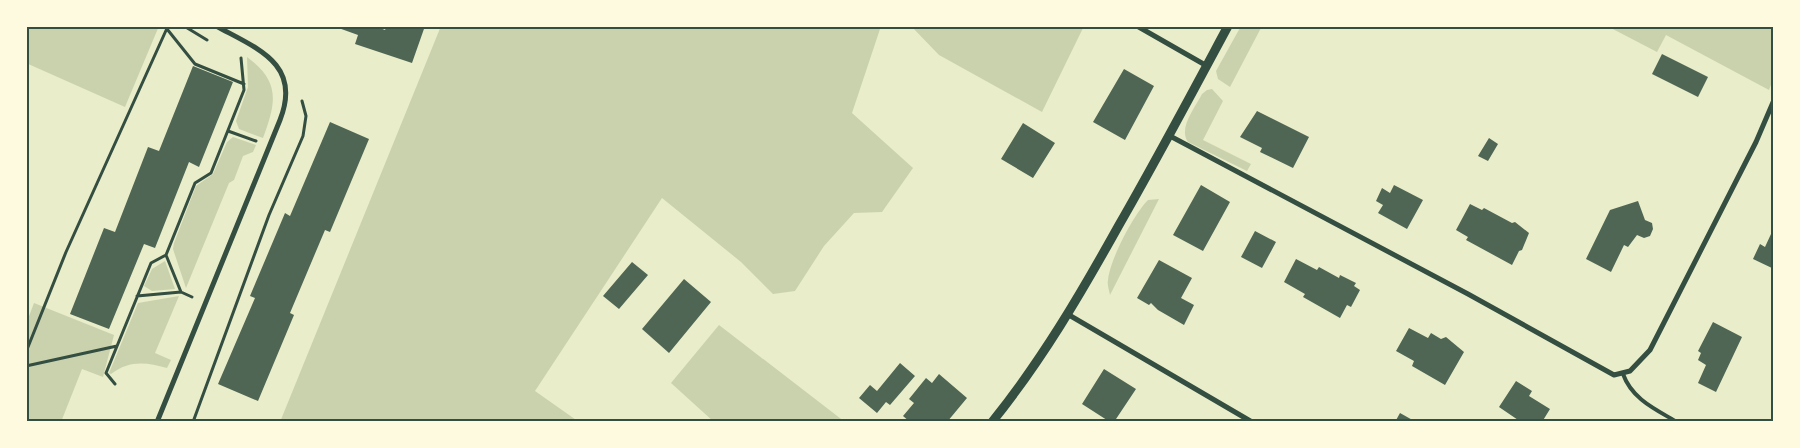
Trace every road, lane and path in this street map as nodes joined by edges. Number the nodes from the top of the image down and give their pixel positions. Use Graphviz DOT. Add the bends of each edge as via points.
graph roads {
  1 [pos="216,26"];
  2 [pos="1137,26"];
  3 [pos="1228,26"];
  4 [pos="168,28"];
  5 [pos="243,59"];
  6 [pos="1207,66"];
  7 [pos="244,84"];
  8 [pos="1774,100"];
  9 [pos="228,131"];
  10 [pos="1170,136"];
  11 [pos="268,146"];
  12 [pos="166,255"];
  13 [pos="180,292"];
  14 [pos="137,296"];
  15 [pos="204,302"];
  16 [pos="1069,315"];
  17 [pos="117,345"];
  18 [pos="26,352"];
  19 [pos="26,366"];
  20 [pos="1623,374"];
  21 [pos="115,384"];
  22 [pos="157,422"];
  23 [pos="992,422"];
  24 [pos="1252,422"];
  25 [pos="1677,422"];
  1 -- 11 [label="street" via="268,57 283,75 288,96"];
  2 -- 6 [label="street"];
  3 -- 6 [label="street"];
  4 -- 7 [label="path" via="195,64"];
  4 -- 18 [label="path" via="66,252"];
  5 -- 7 [label="path"];
  6 -- 10 [label="street"];
  7 -- 9 [label="path"];
  8 -- 20 [label="street" via="1654,344 1640,363"];
  9 -- 11 [label="path"];
  9 -- 12 [label="path" via="211,173 195,183"];
  10 -- 16 [label="street"];
  10 -- 20 [label="street" via="1468,294 1603,370 1614,375"];
  11 -- 15 [label="street"];
  12 -- 13 [label="path"];
  12 -- 14 [label="path" via="150,263"];
  13 -- 14 [label="path"];
  13 -- 15 [label="path"];
  14 -- 17 [label="path"];
  15 -- 22 [label="street"];
  16 -- 23 [label="street" via="1027,379"];
  16 -- 24 [label="street"];
  17 -- 19 [label="path"];
  17 -- 21 [label="path" via="106,373"];
  20 -- 25 [label="lane" via="1634,393 1646,404"];
}
